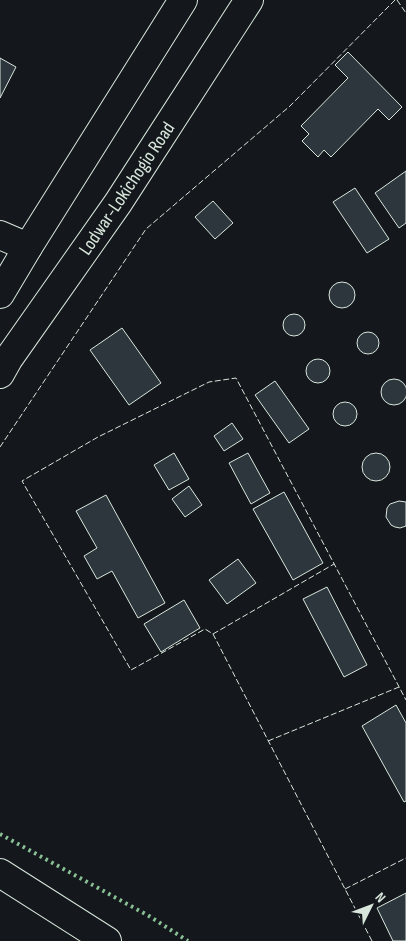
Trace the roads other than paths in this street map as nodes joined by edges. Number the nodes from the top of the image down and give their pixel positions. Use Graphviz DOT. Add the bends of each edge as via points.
graph roads {
  1 [pos="249,0"];
  2 [pos="175,2"];
  3 [pos="0,235"];
  4 [pos="28,247"];
  5 [pos="0,294"];
  6 [pos="0,374"];
  7 [pos="0,873"];
  8 [pos="107,941"];
  1 -- 6 [label="main road, Lodwar-Lokichogio Road" via="118,203"];
  2 -- 4 [label="main road"];
  3 -- 4 [label="main road"];
  4 -- 5 [label="main road"];
  7 -- 8 [label="main road"];
}
